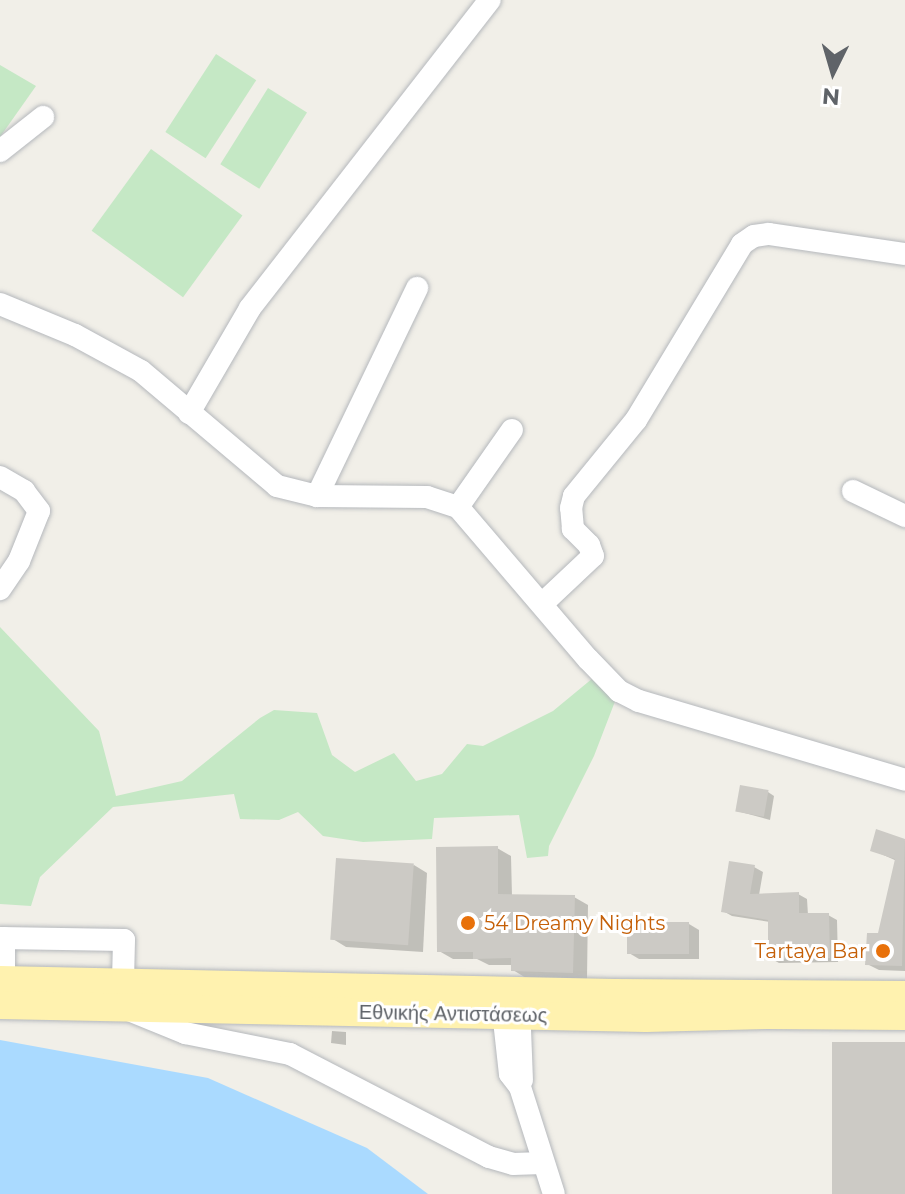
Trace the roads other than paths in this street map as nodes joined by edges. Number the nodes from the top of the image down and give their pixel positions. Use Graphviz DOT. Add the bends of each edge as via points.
graph roads {
  1 [pos="490,0"];
  2 [pos="43,117"];
  3 [pos="0,151"];
  4 [pos="905,254"];
  5 [pos="417,288"];
  6 [pos="0,304"];
  7 [pos="189,413"];
  8 [pos="512,430"];
  9 [pos="0,477"];
  10 [pos="853,491"];
  11 [pos="317,496"];
  12 [pos="458,507"];
  13 [pos="905,516"];
  14 [pos="0,589"];
  15 [pos="542,604"];
  16 [pos="905,780"];
  17 [pos="2,938"];
  18 [pos="1,988"];
  19 [pos="124,995"];
  20 [pos="905,995"];
  21 [pos="510,1002"];
  22 [pos="905,1016"];
  23 [pos="543,1163"];
  24 [pos="554,1194"];
  1 -- 7 [label="street" via="250,308"];
  2 -- 3 [label="street"];
  4 -- 15 [label="street" via="769,234 742,244 636,420 574,496 573,529 593,556"];
  5 -- 11 [label="street"];
  6 -- 7 [label="street" via="106,350 141,371"];
  7 -- 11 [label="street" via="277,486"];
  8 -- 12 [label="street"];
  9 -- 14 [label="street" via="24,491 39,511 19,561"];
  10 -- 13 [label="street"];
  11 -- 12 [label="street" via="427,497"];
  12 -- 15 [label="street"];
  15 -- 16 [label="street" via="619,691 639,701"];
  17 -- 18 [label="street"];
  17 -- 19 [label="street" via="124,940"];
  18 -- 19 [label="main road, Εθνικής Αντιστάσεως"];
  19 -- 21 [label="main road, Εθνικής Αντιστάσεως"];
  19 -- 23 [label="street" via="185,1033 290,1054 489,1157 513,1164"];
  20 -- 21 [label="main road, Εθνικής Αντιστάσεως"];
  21 -- 22 [label="main road, Εθνικής Αντιστάσεως" via="661,1019"];
  21 -- 23 [label="street" via="524,1072 520,1087"];
  23 -- 24 [label="street"];
}
